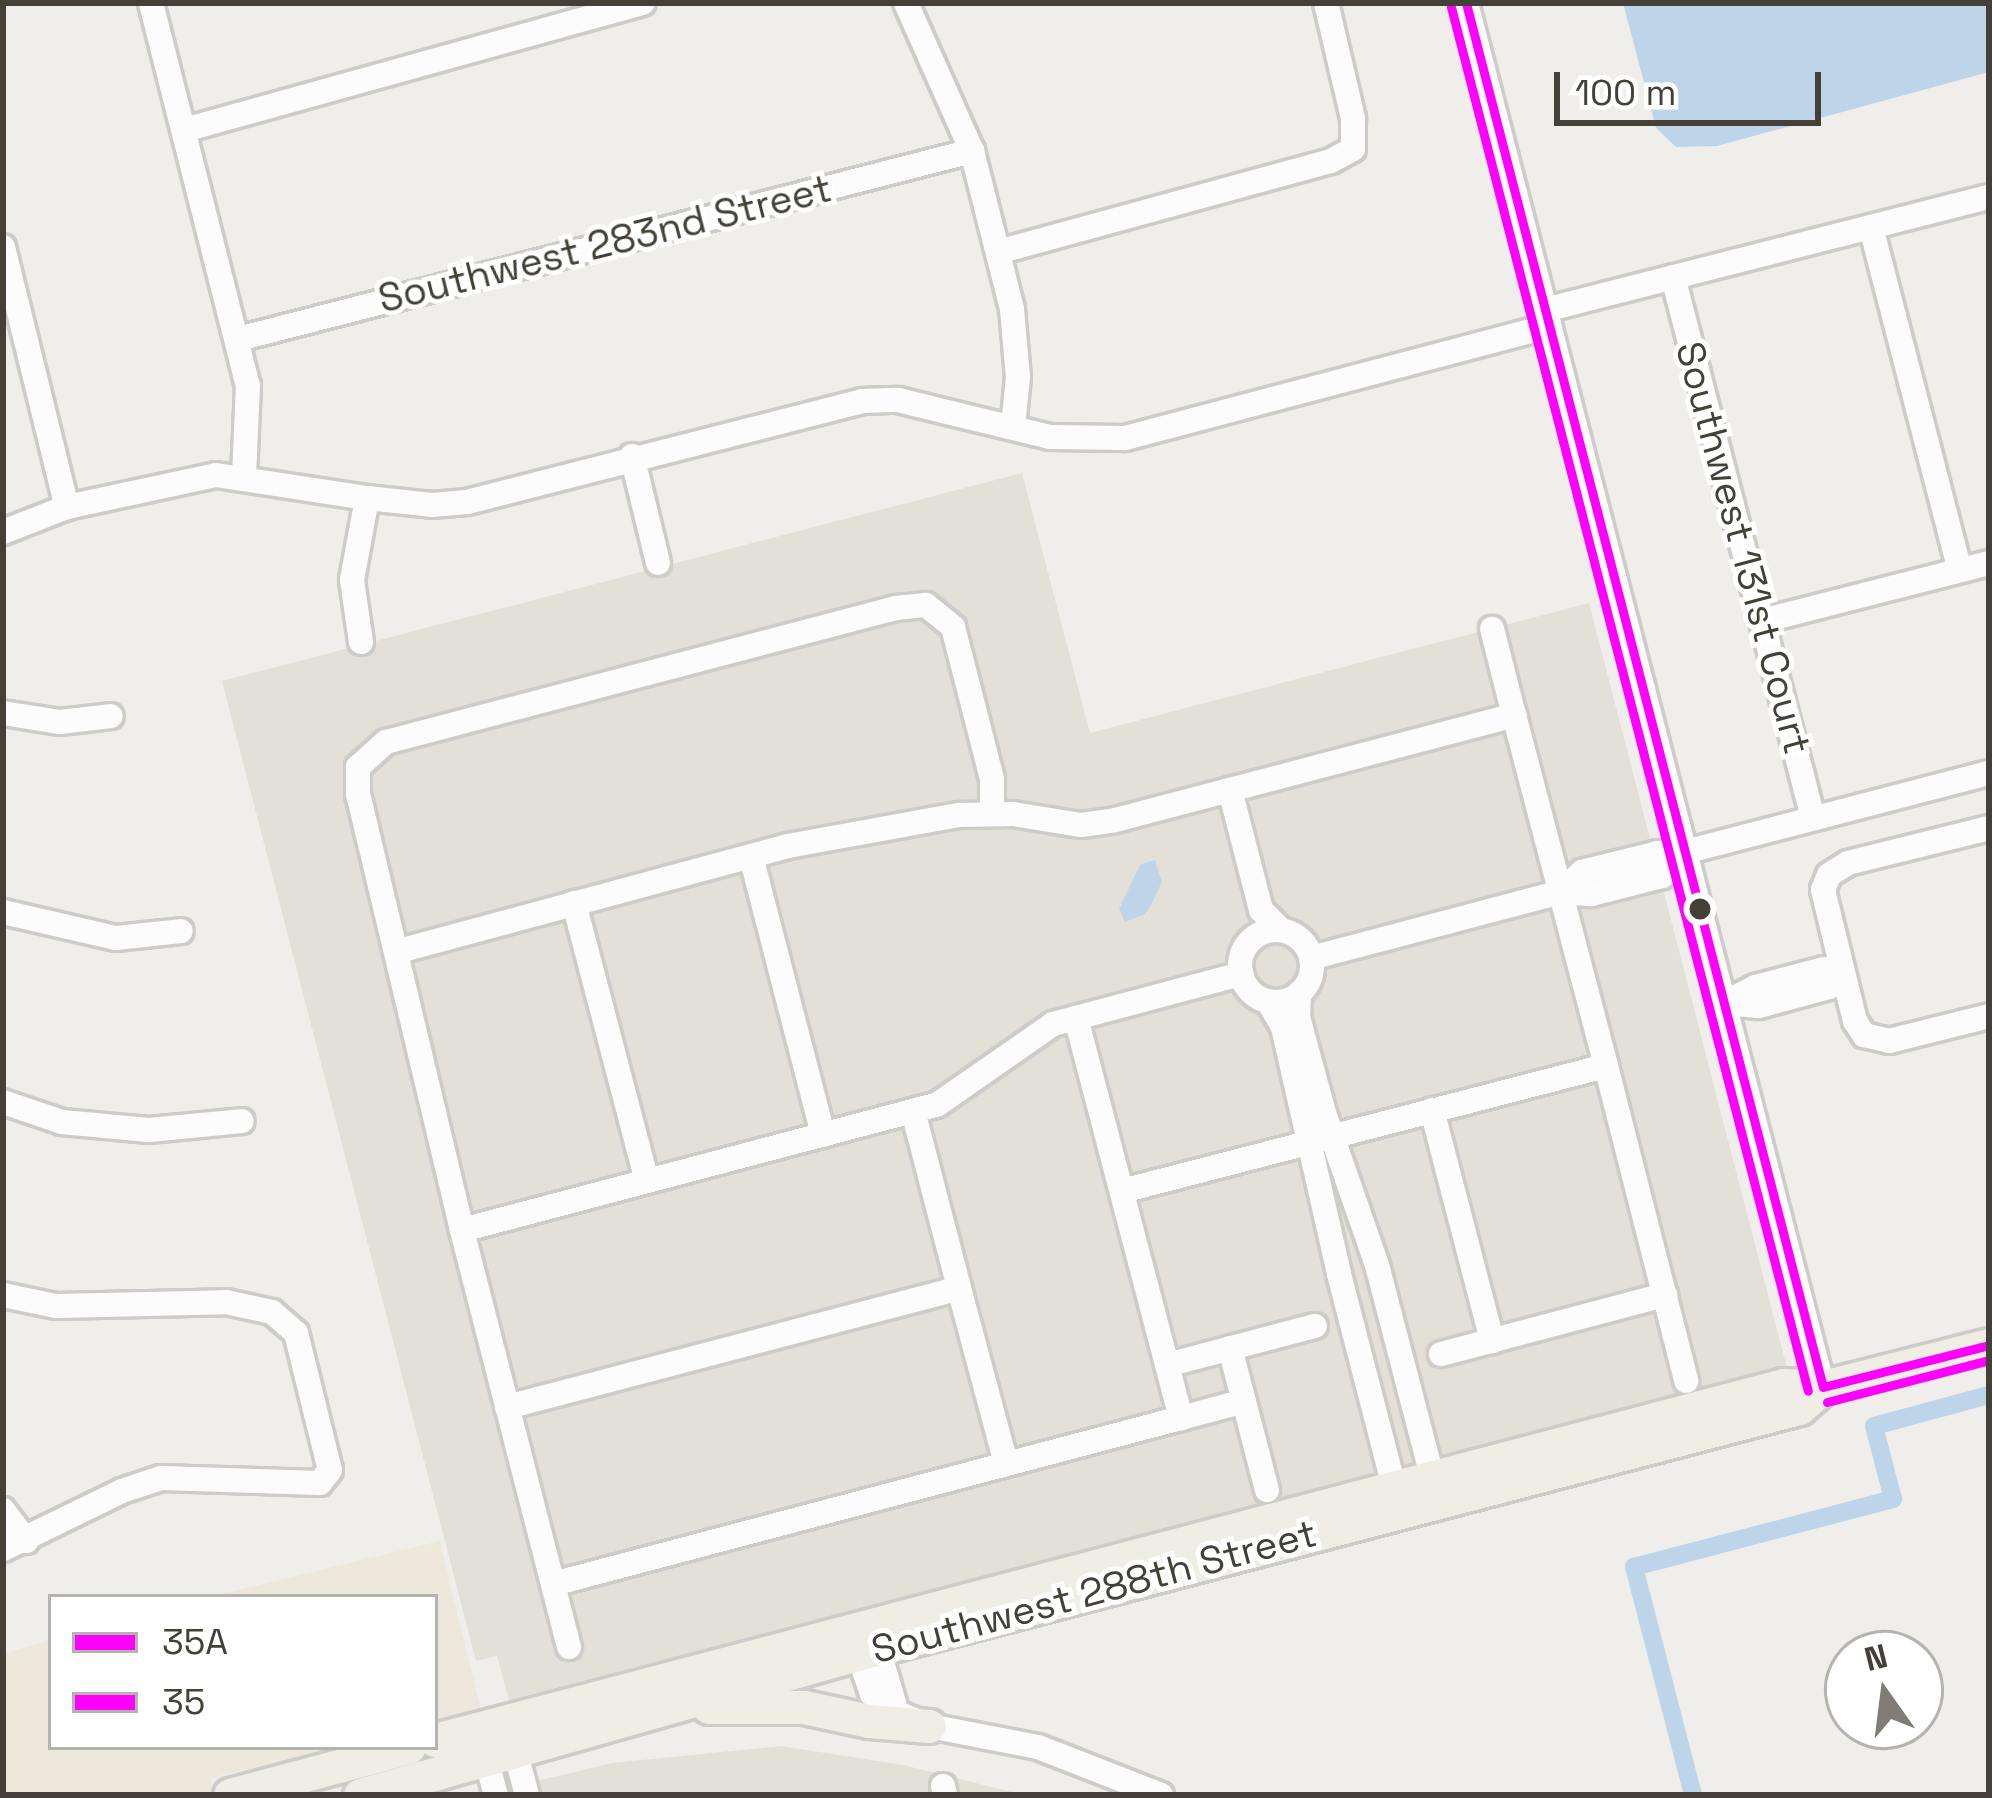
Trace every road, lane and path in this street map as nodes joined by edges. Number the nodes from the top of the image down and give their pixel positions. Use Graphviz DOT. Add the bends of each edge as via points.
graph roads {
  1 [pos="151,3"];
  2 [pos="643,3"];
  3 [pos="906,3"];
  4 [pos="1325,3"];
  5 [pos="1466,3"];
  6 [pos="586,10"];
  7 [pos="184,130"];
  8 [pos="971,151"];
  9 [pos="1989,196"];
  10 [pos="1871,227"];
  11 [pos="3,247"];
  12 [pos="998,252"];
  13 [pos="1673,278"];
  14 [pos="1547,318"];
  15 [pos="14,336"];
  16 [pos="238,339"];
  17 [pos="1013,427"];
  18 [pos="632,456"];
  19 [pos="244,477"];
  20 [pos="367,498"];
  21 [pos="67,507"];
  22 [pos="3,514"];
  23 [pos="3,532"];
  24 [pos="1989,562"];
  25 [pos="658,563"];
  26 [pos="1960,570"];
  27 [pos="1762,621"];
  28 [pos="1492,629"];
  29 [pos="361,642"];
  30 [pos="3,713"];
  31 [pos="1514,715"];
  32 [pos="111,716"];
  33 [pos="1989,773"];
  34 [pos="1230,790"];
  35 [pos="992,813"];
  36 [pos="1814,818"];
  37 [pos="1989,828"];
  38 [pos="1685,852"];
  39 [pos="751,856"];
  40 [pos="1561,892"];
  41 [pos="574,903"];
  42 [pos="1261,910"];
  43 [pos="3,912"];
  44 [pos="1281,930"];
  45 [pos="181,932"];
  46 [pos="1254,937"];
  47 [pos="399,951"];
  48 [pos="1311,958"];
  49 [pos="1241,974"];
  50 [pos="1843,974"];
  51 [pos="1299,993"];
  52 [pos="1268,1001"];
  53 [pos="1724,1003"];
  54 [pos="1989,1016"];
  55 [pos="1076,1018"];
  56 [pos="1606,1066"];
  57 [pos="3,1102"];
  58 [pos="1432,1110"];
  59 [pos="913,1111"];
  60 [pos="242,1121"];
  61 [pos="824,1135"];
  62 [pos="1322,1139"];
  63 [pos="647,1181"];
  64 [pos="1122,1192"];
  65 [pos="462,1230"];
  66 [pos="1377,1265"];
  67 [pos="1339,1274"];
  68 [pos="958,1288"];
  69 [pos="1665,1294"];
  70 [pos="3,1295"];
  71 [pos="1315,1326"];
  72 [pos="1492,1341"];
  73 [pos="1989,1345"];
  74 [pos="1230,1348"];
  75 [pos="1441,1354"];
  76 [pos="1167,1365"];
  77 [pos="1686,1381"];
  78 [pos="1823,1387"];
  79 [pos="1244,1401"];
  80 [pos="508,1407"];
  81 [pos="1181,1418"];
  82 [pos="1006,1464"];
  83 [pos="1432,1477"];
  84 [pos="1267,1490"];
  85 [pos="1405,1497"];
  86 [pos="3,1510"];
  87 [pos="14,1545"];
  88 [pos="553,1584"];
  89 [pos="864,1639"];
  90 [pos="569,1647"];
  91 [pos="671,1706"];
  92 [pos="913,1719"];
  93 [pos="438,1739"];
  94 [pos="398,1750"];
  95 [pos="502,1758"];
  96 [pos="1151,1793"];
  97 [pos="230,1795"];
  98 [pos="360,1795"];
  99 [pos="496,1795"];
  100 [pos="527,1795"];
  1 -- 7 [label="street"];
  2 -- 6 [label="street"];
  3 -- 8 [label="street"];
  4 -- 12 [label="street" via="1353,148 1331,161"];
  5 -- 14 [label="street"];
  6 -- 7 [label="street"];
  7 -- 16 [label="street"];
  8 -- 12 [label="street"];
  8 -- 16 [label="street, Southwest 283nd Street"];
  9 -- 10 [label="street"];
  10 -- 13 [label="street"];
  10 -- 26 [label="street"];
  11 -- 15 [label="street"];
  12 -- 17 [label="street" via="1016,355"];
  13 -- 14 [label="street"];
  13 -- 27 [label="street, Southwest 131st Court"];
  14 -- 17 [label="street" via="1125,438 1050,437"];
  14 -- 38 [label="street"];
  15 -- 21 [label="street"];
  16 -- 19 [label="street" via="248,385"];
  17 -- 18 [label="street" via="898,400 862,401"];
  18 -- 20 [label="street" via="467,502"];
  18 -- 25 [label="street"];
  19 -- 20 [label="street"];
  19 -- 21 [label="street" via="200,478"];
  20 -- 29 [label="street" via="352,580"];
  21 -- 22 [label="street"];
  21 -- 23 [label="street"];
  24 -- 26 [label="street"];
  26 -- 27 [label="street"];
  27 -- 36 [label="street, Southwest 131st Court"];
  28 -- 31 [label="street"];
  30 -- 32 [label="street" via="60,722"];
  31 -- 34 [label="street"];
  31 -- 40 [label="street"];
  33 -- 36 [label="street"];
  34 -- 35 [label="street" via="1098,824"];
  34 -- 42 [label="street"];
  35 -- 39 [label="street"];
  35 -- 47 [label="street" via="992,779 953,627 926,605 896,608 371,749 356,785"];
  36 -- 38 [label="street"];
  37 -- 50 [label="street" via="1848,863 1829,875 1823,897"];
  38 -- 40 [label="street" via="1662,876 1592,894"];
  38 -- 53 [label="street"];
  39 -- 41 [label="street"];
  39 -- 61 [label="street"];
  40 -- 48 [label="street"];
  40 -- 56 [label="street"];
  41 -- 47 [label="street"];
  41 -- 63 [label="street"];
  42 -- 44 [label="street"];
  42 -- 46 [label="street"];
  43 -- 45 [label="street" via="116,938"];
  44 -- 46 [label="street"];
  44 -- 48 [label="street" via="1300,939"];
  46 -- 49 [label="street"];
  47 -- 65 [label="street"];
  48 -- 51 [label="street"];
  49 -- 52 [label="street"];
  49 -- 55 [label="street"];
  50 -- 53 [label="street" via="1829,987 1759,1006"];
  50 -- 54 [label="street" via="1857,1027 1874,1040"];
  51 -- 52 [label="street"];
  51 -- 62 [label="street"];
  52 -- 62 [label="street"];
  53 -- 78 [label="street"];
  55 -- 59 [label="street" via="1036,1032 956,1095"];
  55 -- 64 [label="street"];
  56 -- 58 [label="street"];
  56 -- 69 [label="street"];
  57 -- 60 [label="street" via="62,1122 149,1130"];
  58 -- 62 [label="street"];
  58 -- 72 [label="street"];
  59 -- 61 [label="street"];
  59 -- 68 [label="street"];
  61 -- 63 [label="street"];
  62 -- 64 [label="street"];
  62 -- 66 [label="street"];
  62 -- 67 [label="street"];
  63 -- 65 [label="street"];
  64 -- 76 [label="street"];
  65 -- 80 [label="street"];
  66 -- 67 [label="street"];
  66 -- 83 [label="street"];
  67 -- 85 [label="street"];
  68 -- 80 [label="street"];
  68 -- 82 [label="street"];
  69 -- 72 [label="street"];
  69 -- 77 [label="street"];
  70 -- 87 [label="street" via="56,1306 226,1302 272,1312 296,1333 330,1470 320,1484 161,1478"];
  71 -- 74 [label="street"];
  72 -- 75 [label="street"];
  73 -- 78 [label="main road, Southwest 288th Street"];
  74 -- 76 [label="street"];
  74 -- 79 [label="street"];
  76 -- 81 [label="street"];
  78 -- 83 [label="main road, Southwest 288th Street" via="1792,1383"];
  78 -- 85 [label="main road, Southwest 288th Street" via="1799,1408"];
  79 -- 81 [label="street"];
  79 -- 84 [label="street"];
  80 -- 88 [label="street"];
  81 -- 82 [label="street"];
  82 -- 88 [label="street"];
  83 -- 85 [label="main road, Southwest 288th Street"];
  85 -- 89 [label="main road, Southwest 288th Street"];
  86 -- 87 [label="street"];
  88 -- 90 [label="street"];
  89 -- 91 [label="main road, Southwest 288th Street"];
  89 -- 92 [label="street" via="872,1694"];
  89 -- 93 [label="main road, Southwest 288th Street"];
  91 -- 92 [label="main road" via="804,1707 869,1721"];
  91 -- 95 [label="main road, Southwest 288th Street"];
  92 -- 96 [label="street" via="1038,1747"];
  94 -- 97 [label="main road"];
  95 -- 98 [label="main road, Southwest 288th Street"];
  95 -- 99 [label="street"];
  95 -- 100 [label="street"];
}
